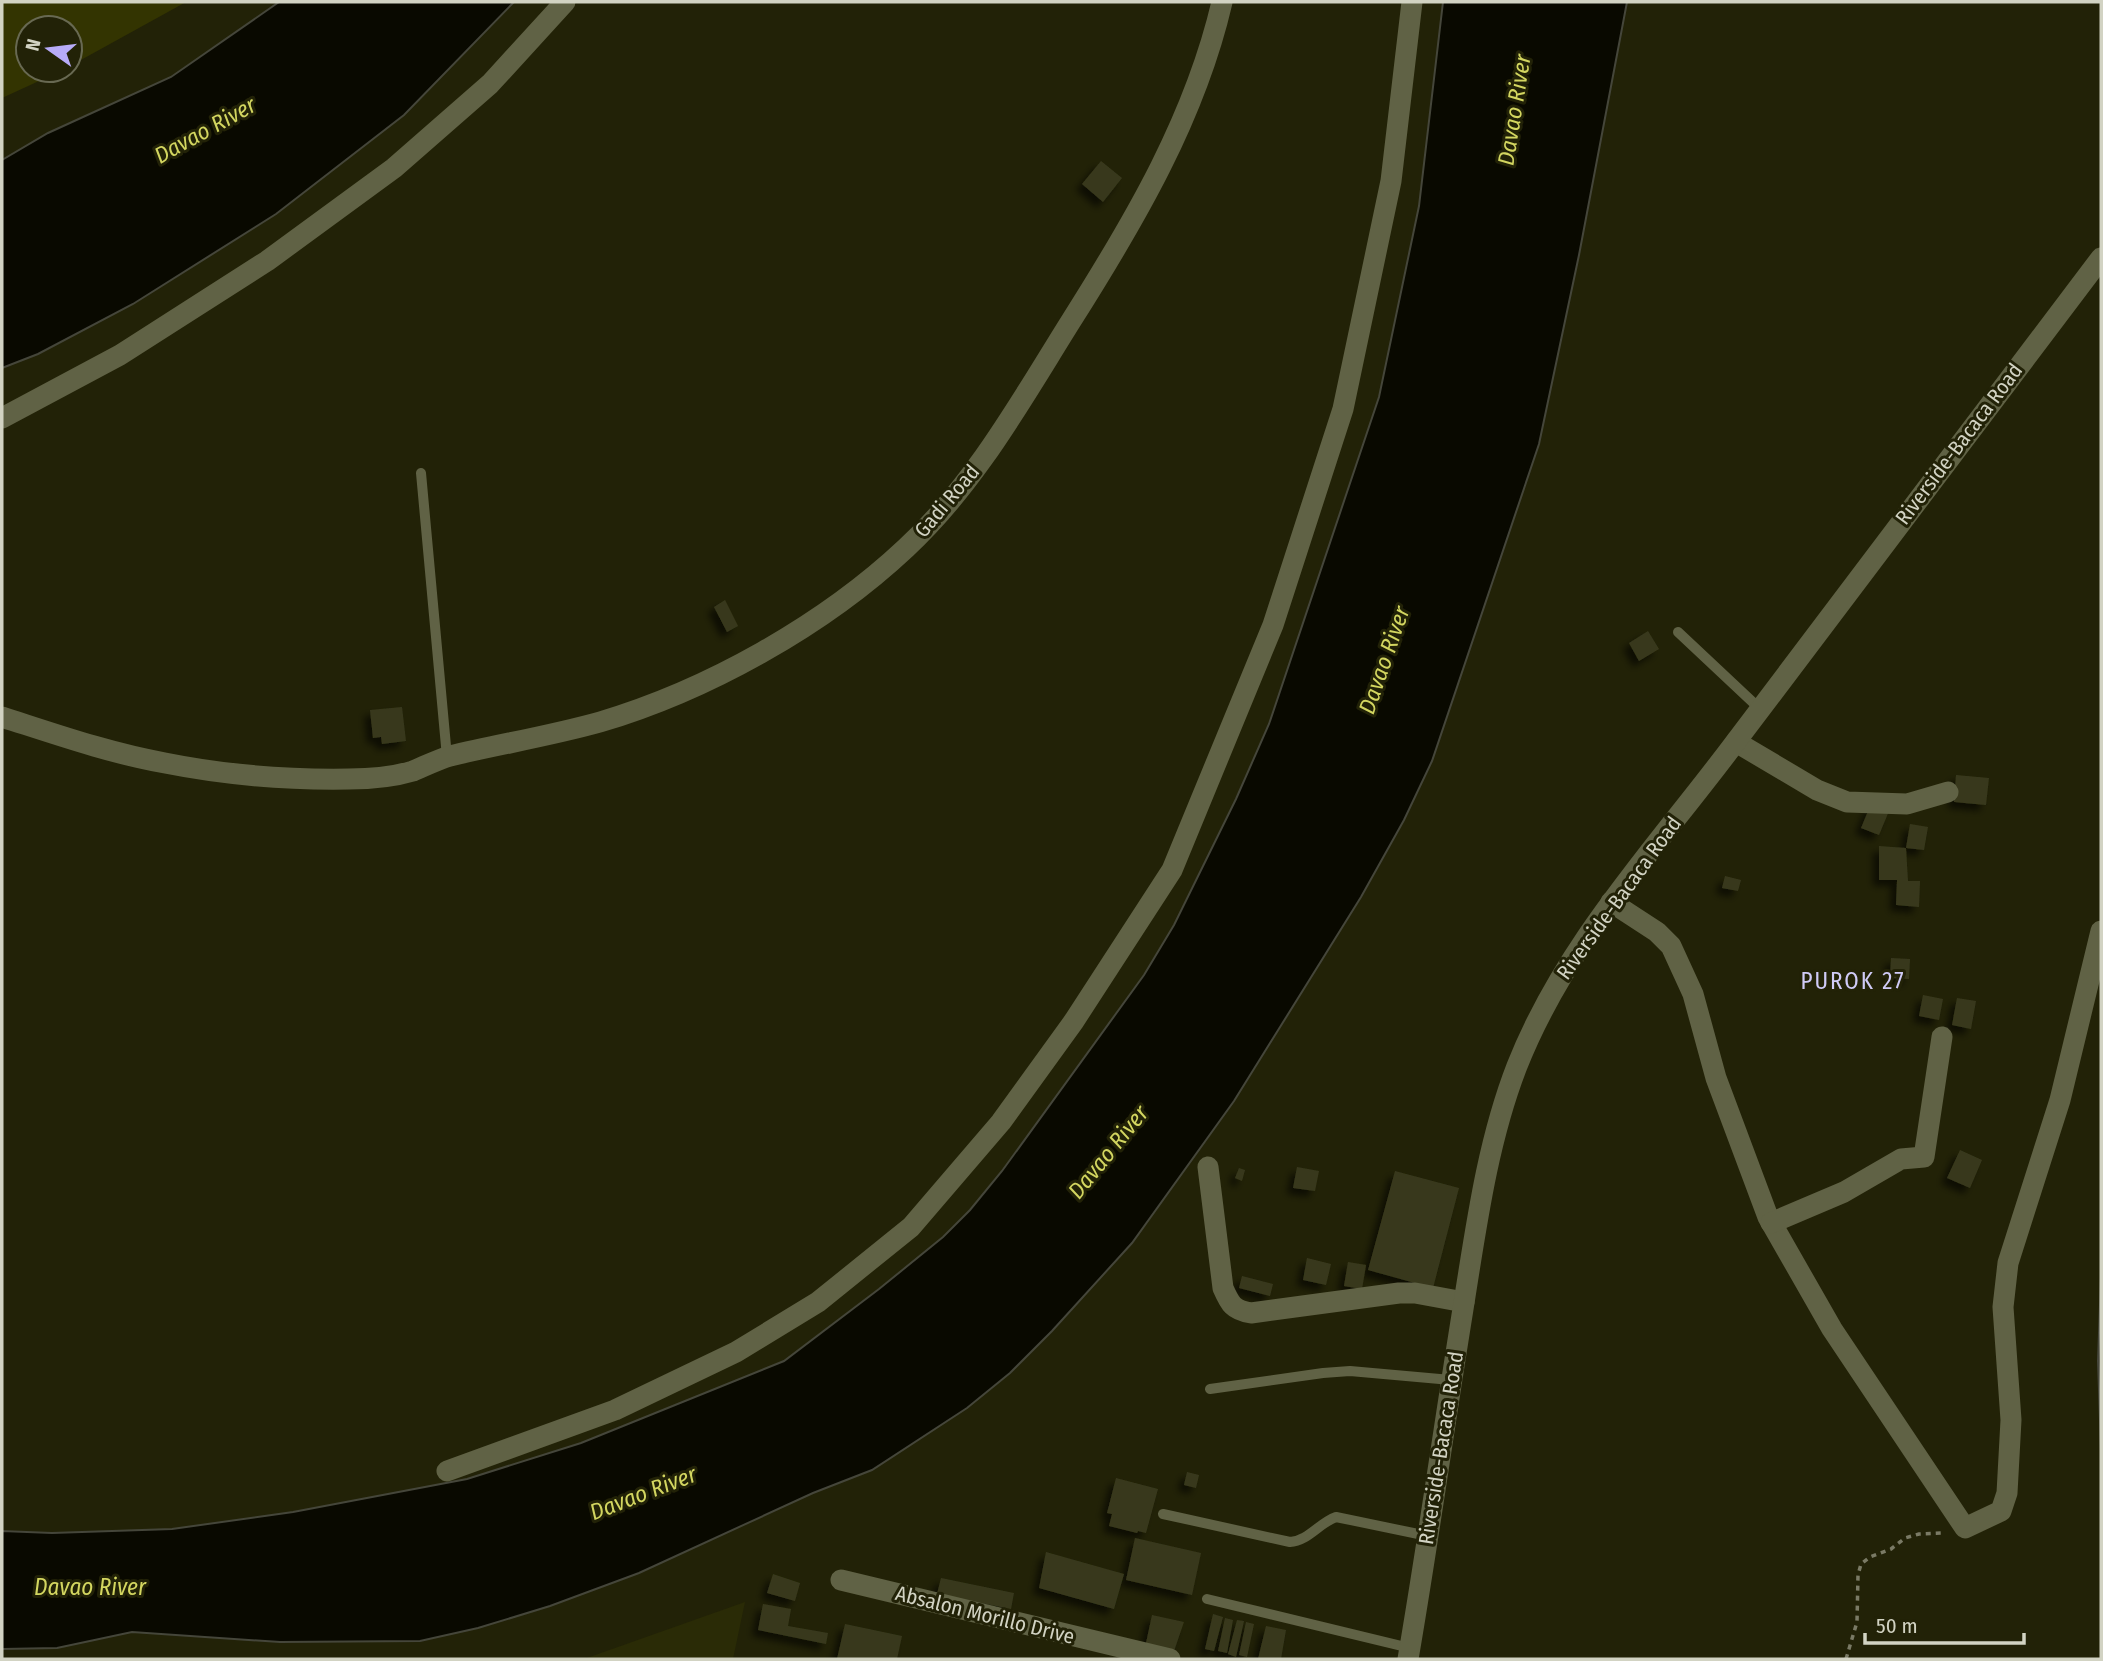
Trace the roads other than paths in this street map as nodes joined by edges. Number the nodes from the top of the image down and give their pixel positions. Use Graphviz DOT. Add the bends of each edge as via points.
graph roads {
  1 [pos="565,2"];
  2 [pos="1222,2"];
  3 [pos="1412,2"];
  4 [pos="2101,258"];
  5 [pos="2,418"];
  6 [pos="421,472"];
  7 [pos="1678,632"];
  8 [pos="1760,709"];
  9 [pos="2,717"];
  10 [pos="1735,742"];
  11 [pos="447,757"];
  12 [pos="1948,792"];
  13 [pos="1611,902"];
  14 [pos="2101,931"];
  15 [pos="1942,1037"];
  16 [pos="1208,1167"];
  17 [pos="1771,1223"];
  18 [pos="1464,1302"];
  19 [pos="1451,1380"];
  20 [pos="1210,1389"];
  21 [pos="447,1471"];
  22 [pos="1163,1514"];
  23 [pos="1428,1536"];
  24 [pos="841,1580"];
  25 [pos="1207,1599"];
  26 [pos="1090,1650"];
  27 [pos="1409,1654"];
  28 [pos="1170,1659"];
  1 -- 5 [label="street" via="490,84 394,168 267,261 120,355"];
  2 -- 11 [label="street, Gadi Road" via="1207,61 1155,181 1008,421 960,490 907,548 846,598 714,677 603,721"];
  3 -- 21 [label="street" via="1391,181 1343,409 1277,613 1172,870 1074,1021 1001,1122 911,1227 818,1302 736,1352 615,1410"];
  4 -- 8 [label="street, Riverside-Bacaca Road"];
  6 -- 11 [label="lane"];
  7 -- 8 [label="lane"];
  8 -- 10 [label="street, Riverside-Bacaca Road"];
  9 -- 11 [label="street, Gadi Road" via="163,763 253,775 394,776"];
  10 -- 12 [label="street" via="1847,803 1907,804"];
  10 -- 13 [label="street, Riverside-Bacaca Road"];
  13 -- 17 [label="street" via="1671,946 1693,994 1716,1078"];
  13 -- 18 [label="street, Riverside-Bacaca Road" via="1537,1018 1516,1070 1495,1137"];
  14 -- 17 [label="street" via="2060,1100 2008,1262 2003,1307 2011,1420 2007,1493 2001,1511 1965,1528 1832,1329"];
  15 -- 17 [label="street" via="1924,1157 1901,1158 1844,1192"];
  16 -- 18 [label="street" via="1223,1288 1238,1311 1399,1293"];
  18 -- 19 [label="street, Riverside-Bacaca Road"];
  19 -- 20 [label="lane" via="1350,1371"];
  19 -- 23 [label="street, Riverside-Bacaca Road"];
  22 -- 23 [label="lane" via="1290,1542 1336,1517"];
  23 -- 27 [label="street, Riverside-Bacaca Road"];
  24 -- 26 [label="street, Absalon Morillo Drive"];
  25 -- 27 [label="lane"];
  26 -- 28 [label="street, Absalon Morillo Drive"];
}
